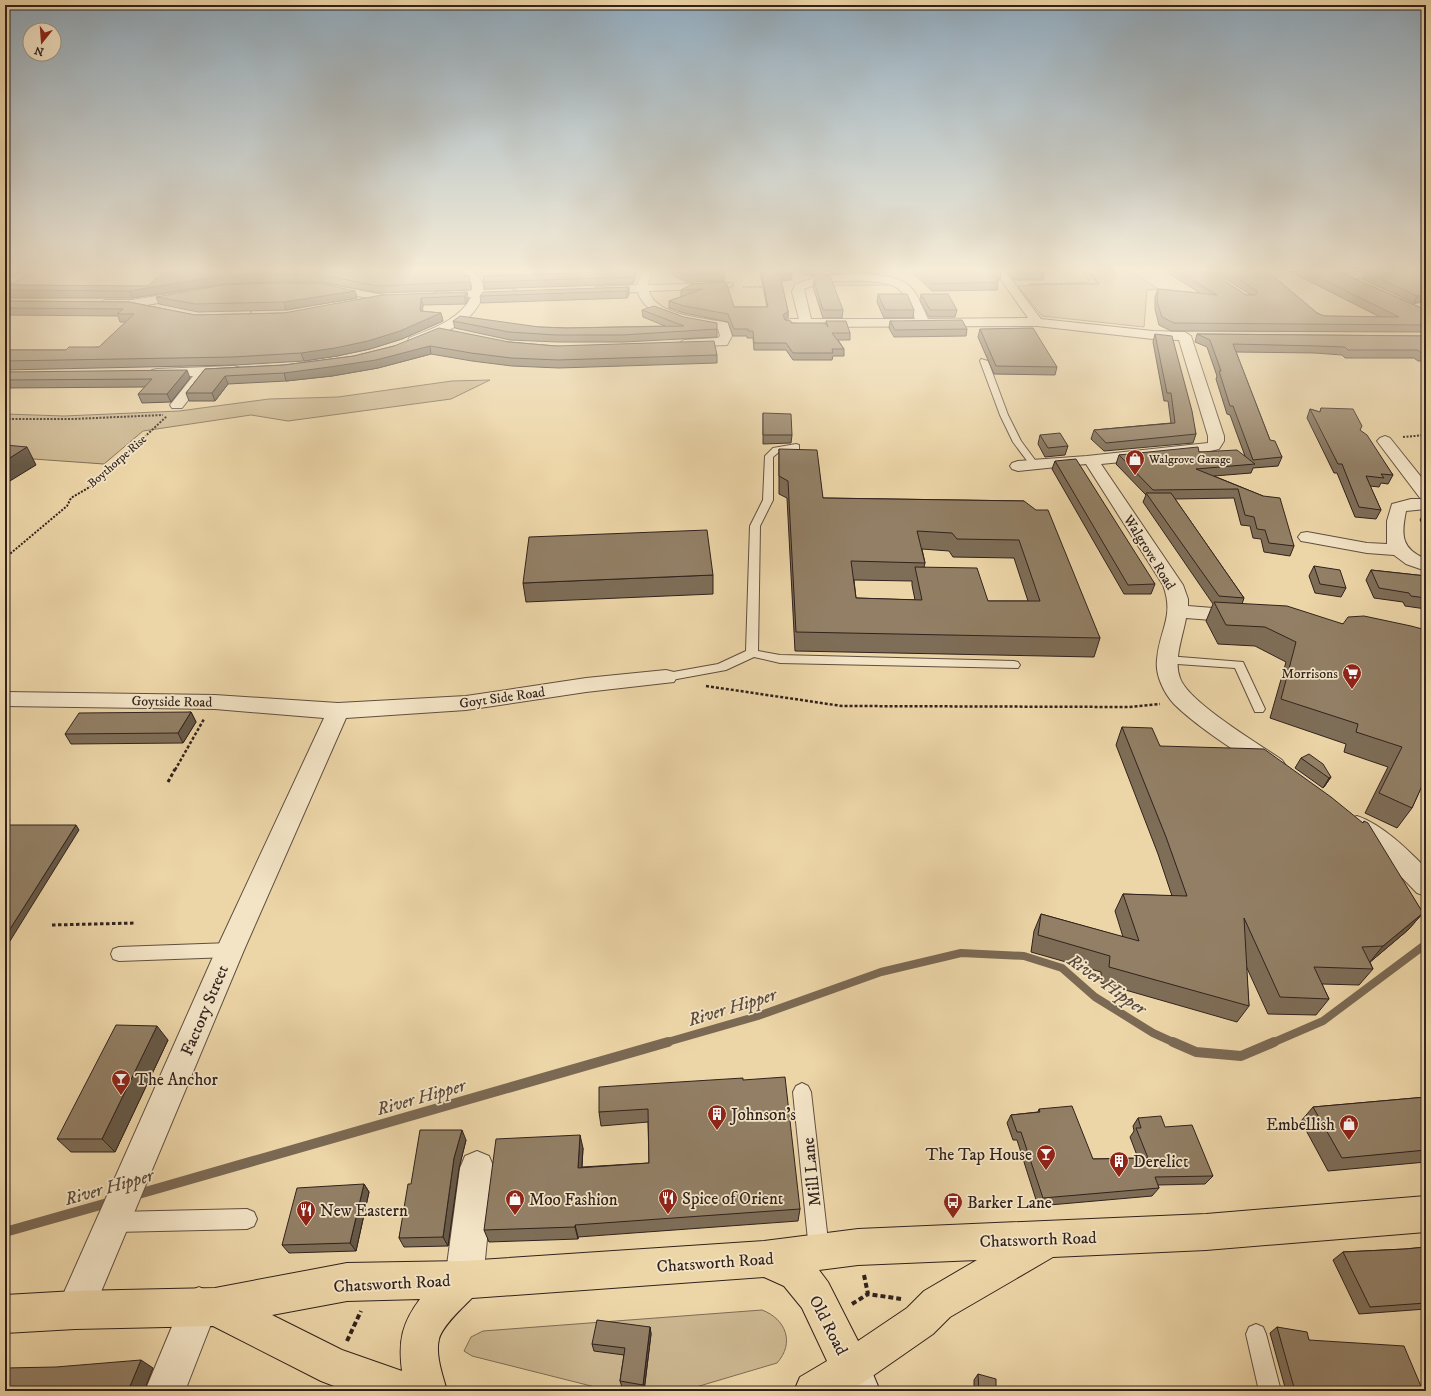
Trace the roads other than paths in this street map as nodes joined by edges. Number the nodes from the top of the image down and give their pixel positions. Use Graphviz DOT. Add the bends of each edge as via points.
graph roads {
  1 [pos="423,336"];
  2 [pos="726,336"];
  3 [pos="1192,336"];
  4 [pos="402,345"];
  5 [pos="672,345"];
  6 [pos="984,361"];
  7 [pos="242,370"];
  8 [pos="203,372"];
  9 [pos="148,373"];
  10 [pos="173,410"];
  11 [pos="1403,437"];
  12 [pos="796,446"];
  13 [pos="1092,460"];
  14 [pos="1034,464"];
  15 [pos="1018,466"];
  16 [pos="1426,494"];
  17 [pos="1426,504"];
  18 [pos="1307,537"];
  19 [pos="1399,550"];
  20 [pos="1426,564"];
  21 [pos="1178,611"];
  22 [pos="1258,617"];
  23 [pos="752,653"];
  24 [pos="1167,660"];
  25 [pos="1014,665"];
  26 [pos="666,678"];
  27 [pos="5,699"];
  28 [pos="1259,709"];
  29 [pos="338,711"];
  30 [pos="1291,778"];
  31 [pos="1342,816"];
  32 [pos="1426,885"];
  33 [pos="230,950"];
  34 [pos="119,954"];
  35 [pos="802,1092"];
  36 [pos="477,1168"];
  37 [pos="1426,1214"];
  38 [pos="247,1219"];
  39 [pos="114,1220"];
  40 [pos="1048,1239"];
  41 [pos="819,1252"];
  42 [pos="764,1259"];
  43 [pos="464,1280"];
  44 [pos="207,1307"];
  45 [pos="75,1310"];
  46 [pos="5,1314"];
  47 [pos="1256,1334"];
  48 [pos="856,1380"];
  49 [pos="165,1391"];
  50 [pos="404,1391"];
  51 [pos="427,1391"];
  52 [pos="814,1391"];
  53 [pos="1270,1391"];
  1 -- 4 [label="street"];
  2 -- 5 [label="street" via="722,342"];
  3 -- 13 [label="street" via="1216,436 1214,446"];
  6 -- 14 [label="lane" via="1017,442"];
  7 -- 8 [label="street"];
  8 -- 9 [label="street"];
  8 -- 10 [label="street"];
  11 -- 16 [label="street" via="1378,440"];
  12 -- 23 [label="lane" via="776,450 769,456 768,500 755,526"];
  13 -- 14 [label="street"];
  13 -- 21 [label="street, Walgrove Road" via="1173,585 1178,599"];
  14 -- 15 [label="street"];
  17 -- 19 [label="street" via="1411,504 1398,508 1394,539"];
  18 -- 19 [label="street" via="1334,550"];
  19 -- 20 [label="street" via="1405,556"];
  21 -- 22 [label="street"];
  21 -- 24 [label="street, Walgrove Road"];
  23 -- 25 [label="lane" via="780,659"];
  23 -- 26 [label="lane" via="739,662 716,669"];
  24 -- 28 [label="lane" via="1239,665"];
  24 -- 30 [label="street, Walgrove Road" via="1170,678 1181,698"];
  26 -- 29 [label="street, Goyt Side Road" via="586,685 466,703"];
  27 -- 29 [label="street, Goytside Road" via="215,702"];
  29 -- 33 [label="street, Factory Street"];
  31 -- 32 [label="street" via="1394,853"];
  33 -- 34 [label="lane"];
  33 -- 39 [label="street, Factory Street"];
  35 -- 41 [label="lane, Mill Lane"];
  36 -- 43 [label="street"];
  37 -- 40 [label="highway, Chatsworth Road" via="1206,1232"];
  38 -- 39 [label="lane"];
  39 -- 45 [label="street, Factory Street"];
  40 -- 41 [label="highway, Chatsworth Road" via="858,1247"];
  40 -- 48 [label="highway" via="937,1304"];
  41 -- 42 [label="highway, Chatsworth Road"];
  42 -- 43 [label="highway, Chatsworth Road"];
  42 -- 48 [label="highway, Old Road" via="797,1273 815,1294"];
  43 -- 44 [label="highway, Chatsworth Road" via="347,1282"];
  43 -- 51 [label="highway" via="438,1306 421,1334 420,1366"];
  44 -- 45 [label="highway, Chatsworth Road"];
  44 -- 49 [label="street"];
  44 -- 50 [label="highway" via="335,1367"];
  45 -- 46 [label="highway, Chatsworth Road"];
  47 -- 53 [label="lane"];
  48 -- 52 [label="highway"];
}
